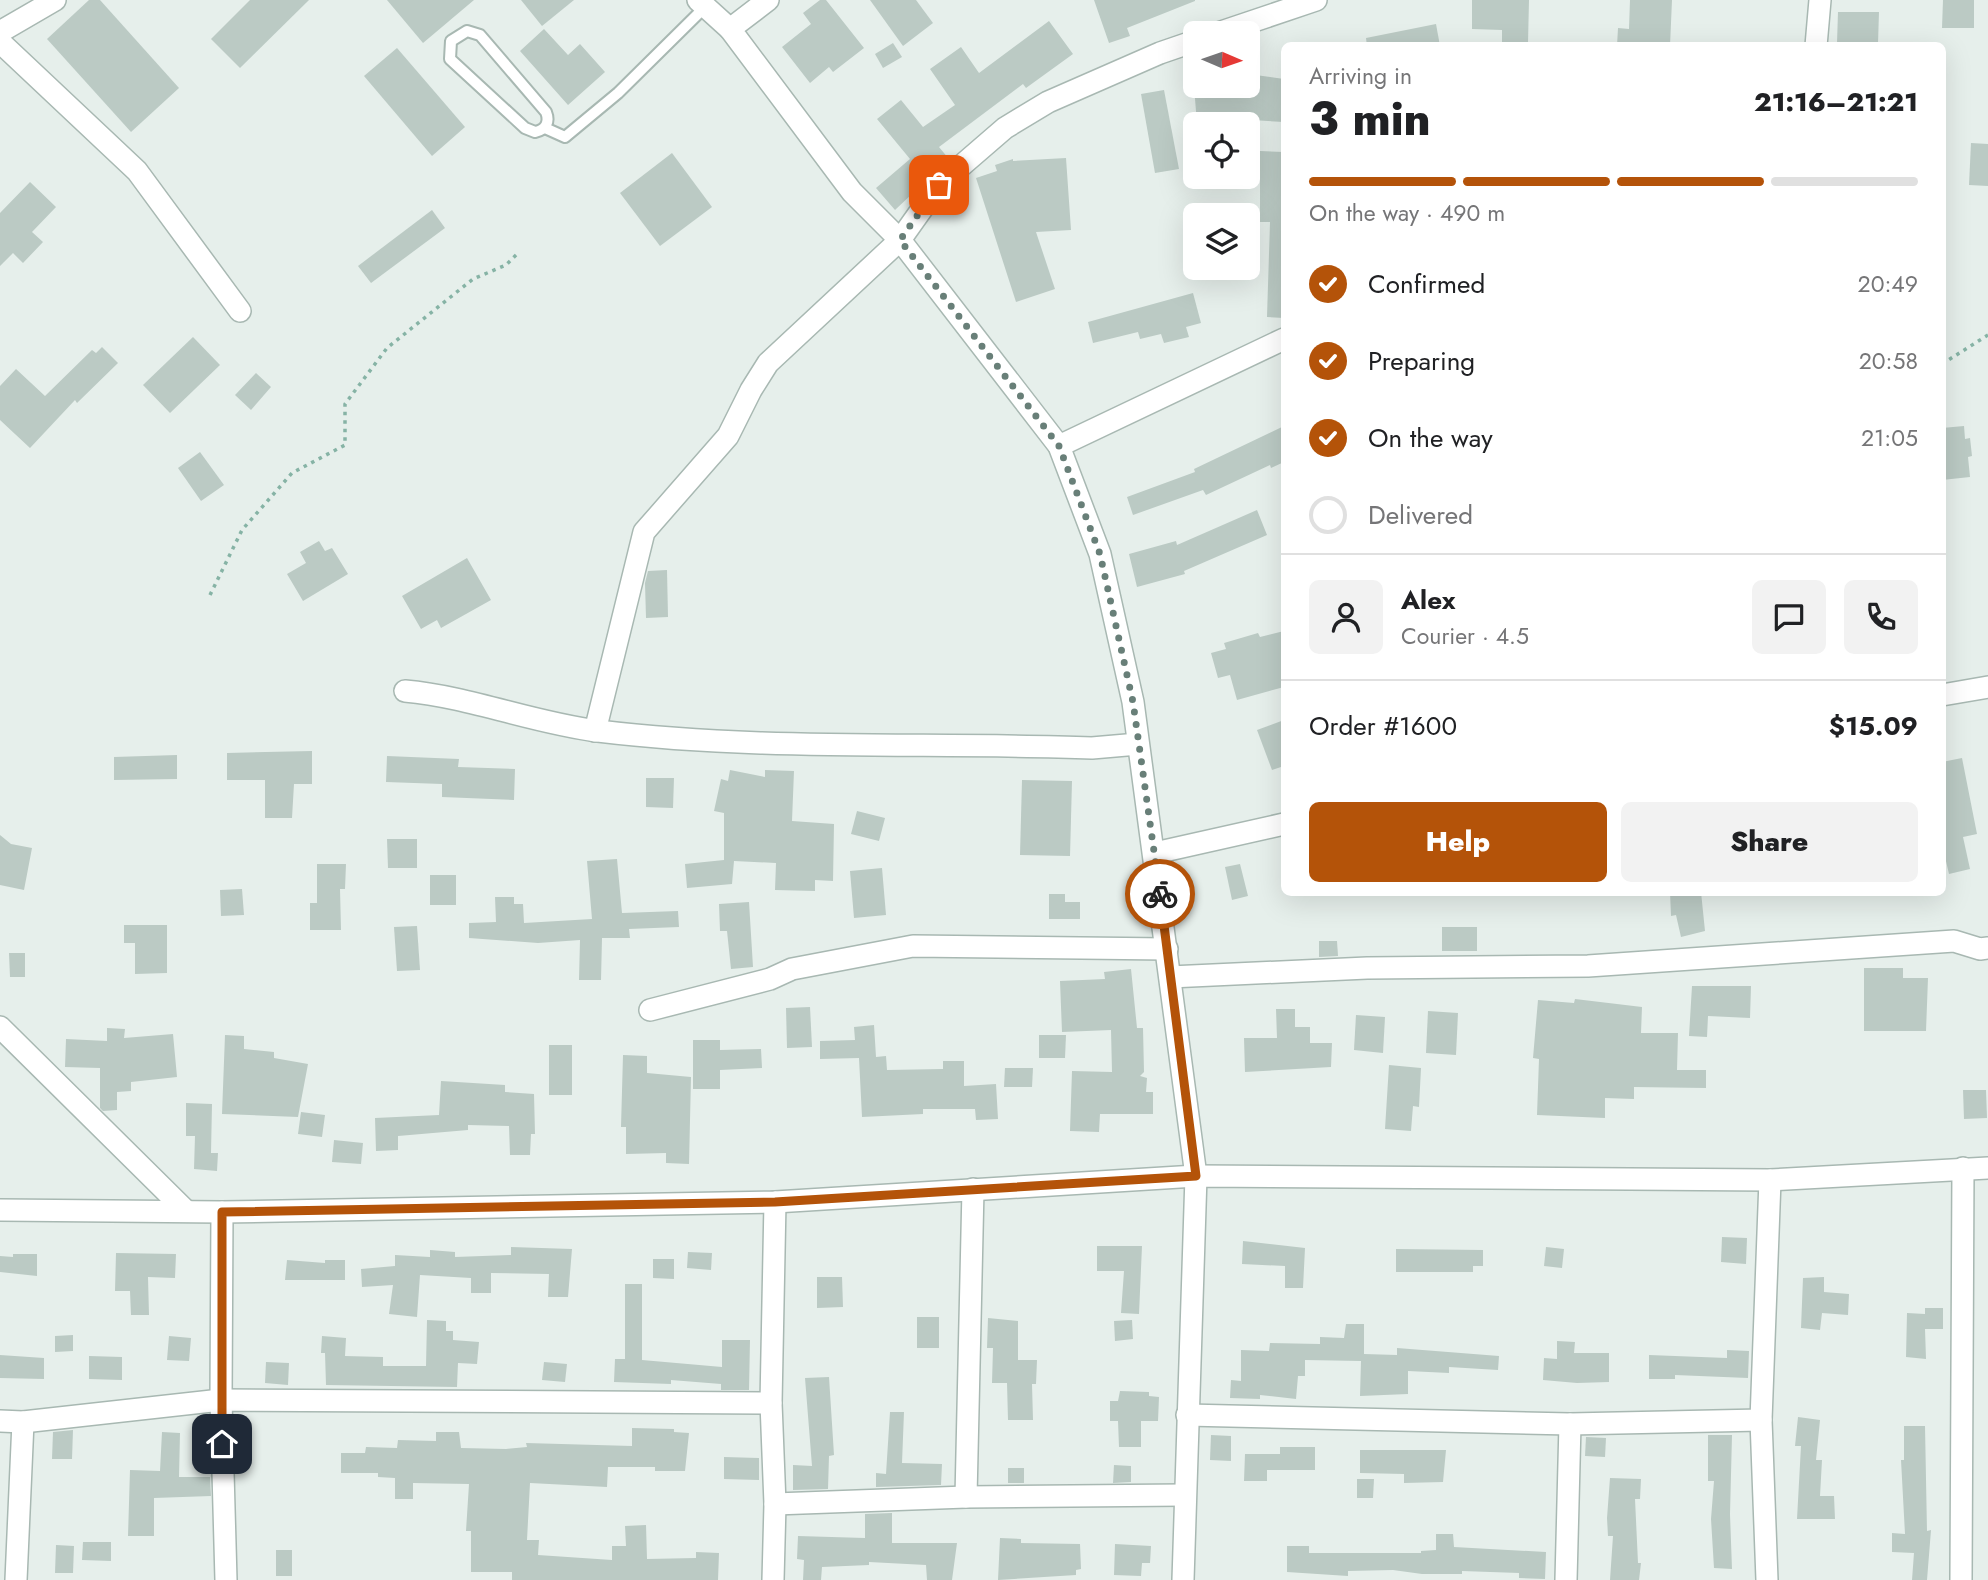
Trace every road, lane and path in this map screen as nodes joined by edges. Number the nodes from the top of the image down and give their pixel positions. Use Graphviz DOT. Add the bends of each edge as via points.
graph roads {
  1 [pos="55,0"];
  2 [pos="768,0"];
  3 [pos="1316,0"];
  4 [pos="1820,0"];
  5 [pos="701,4"];
  6 [pos="1254,21"];
  7 [pos="730,29"];
  8 [pos="0,32"];
  9 [pos="0,42"];
  10 [pos="1816,42"];
  11 [pos="1183,45"];
  12 [pos="545,128"];
  13 [pos="900,240"];
  14 [pos="517,254"];
  15 [pos="240,311"];
  16 [pos="1988,335"];
  17 [pos="1281,340"];
  18 [pos="1946,361"];
  19 [pos="1059,446"];
  20 [pos="209,595"];
  21 [pos="1988,687"];
  22 [pos="405,691"];
  23 [pos="1946,694"];
  24 [pos="595,731"];
  25 [pos="1138,744"];
  26 [pos="1281,825"];
  27 [pos="1155,853"];
  28 [pos="1988,948"];
  29 [pos="1167,949"];
  30 [pos="1170,977"];
  31 [pos="650,1010"];
  32 [pos="0,1027"];
  33 [pos="1964,1168"];
  34 [pos="1988,1168"];
  35 [pos="1196,1176"];
  36 [pos="1770,1180"];
  37 [pos="973,1189"];
  38 [pos="775,1202"];
  39 [pos="0,1209"];
  40 [pos="185,1210"];
  41 [pos="222,1212"];
  42 [pos="221,1400"];
  43 [pos="771,1404"];
  44 [pos="1187,1415"];
  45 [pos="1760,1419"];
  46 [pos="0,1421"];
  47 [pos="23,1422"];
  48 [pos="1570,1424"];
  49 [pos="1184,1495"];
  50 [pos="966,1497"];
  51 [pos="775,1504"];
  52 [pos="16,1580"];
  53 [pos="226,1580"];
  54 [pos="774,1580"];
  55 [pos="1183,1580"];
  56 [pos="1566,1580"];
  57 [pos="1767,1580"];
  58 [pos="1961,1580"];
  1 -- 8 [label="street"];
  2 -- 7 [label="street"];
  3 -- 6 [label="street"];
  4 -- 10 [label="street"];
  5 -- 7 [label="street"];
  5 -- 12 [label="lane" via="618,93 565,137"];
  7 -- 13 [label="street" via="852,192"];
  9 -- 15 [label="street" via="137,171"];
  11 -- 13 [label="street" via="1048,102 1005,128 939,185"];
  12 -- 12 [label="lane" via="535,132 525,128 450,59 449,47 455,36 467,31 480,35 546,112"];
  13 -- 19 [label="street"];
  13 -- 24 [label="street" via="768,363 729,436 644,532"];
  14 -- 20 [label="path" via="506,265 473,279 387,348 345,404 345,445 292,473 242,530"];
  16 -- 18 [label="path"];
  17 -- 19 [label="street"];
  19 -- 25 [label="street" via="1100,554"];
  21 -- 23 [label="street"];
  22 -- 24 [label="street" via="447,695"];
  24 -- 25 [label="street" via="733,743 1092,748"];
  25 -- 27 [label="street"];
  26 -- 27 [label="street"];
  27 -- 29 [label="street"];
  28 -- 30 [label="street" via="1954,941 1588,966 1367,968"];
  29 -- 30 [label="street"];
  29 -- 31 [label="street" via="913,946 792,969 770,979"];
  30 -- 35 [label="street"];
  32 -- 40 [label="street"];
  33 -- 34 [label="street"];
  33 -- 36 [label="street"];
  33 -- 58 [label="street"];
  35 -- 36 [label="street"];
  35 -- 37 [label="street"];
  35 -- 44 [label="street"];
  36 -- 45 [label="street"];
  37 -- 38 [label="street"];
  37 -- 50 [label="street"];
  38 -- 41 [label="street"];
  38 -- 43 [label="street"];
  39 -- 40 [label="street"];
  40 -- 41 [label="street"];
  41 -- 42 [label="street"];
  42 -- 43 [label="street"];
  42 -- 47 [label="street"];
  42 -- 53 [label="street"];
  43 -- 51 [label="street"];
  44 -- 48 [label="street"];
  44 -- 49 [label="street"];
  45 -- 48 [label="street"];
  45 -- 57 [label="street"];
  46 -- 47 [label="street"];
  47 -- 52 [label="street"];
  48 -- 56 [label="street"];
  49 -- 50 [label="street"];
  49 -- 55 [label="street"];
  50 -- 51 [label="street"];
  51 -- 54 [label="street"];
}
